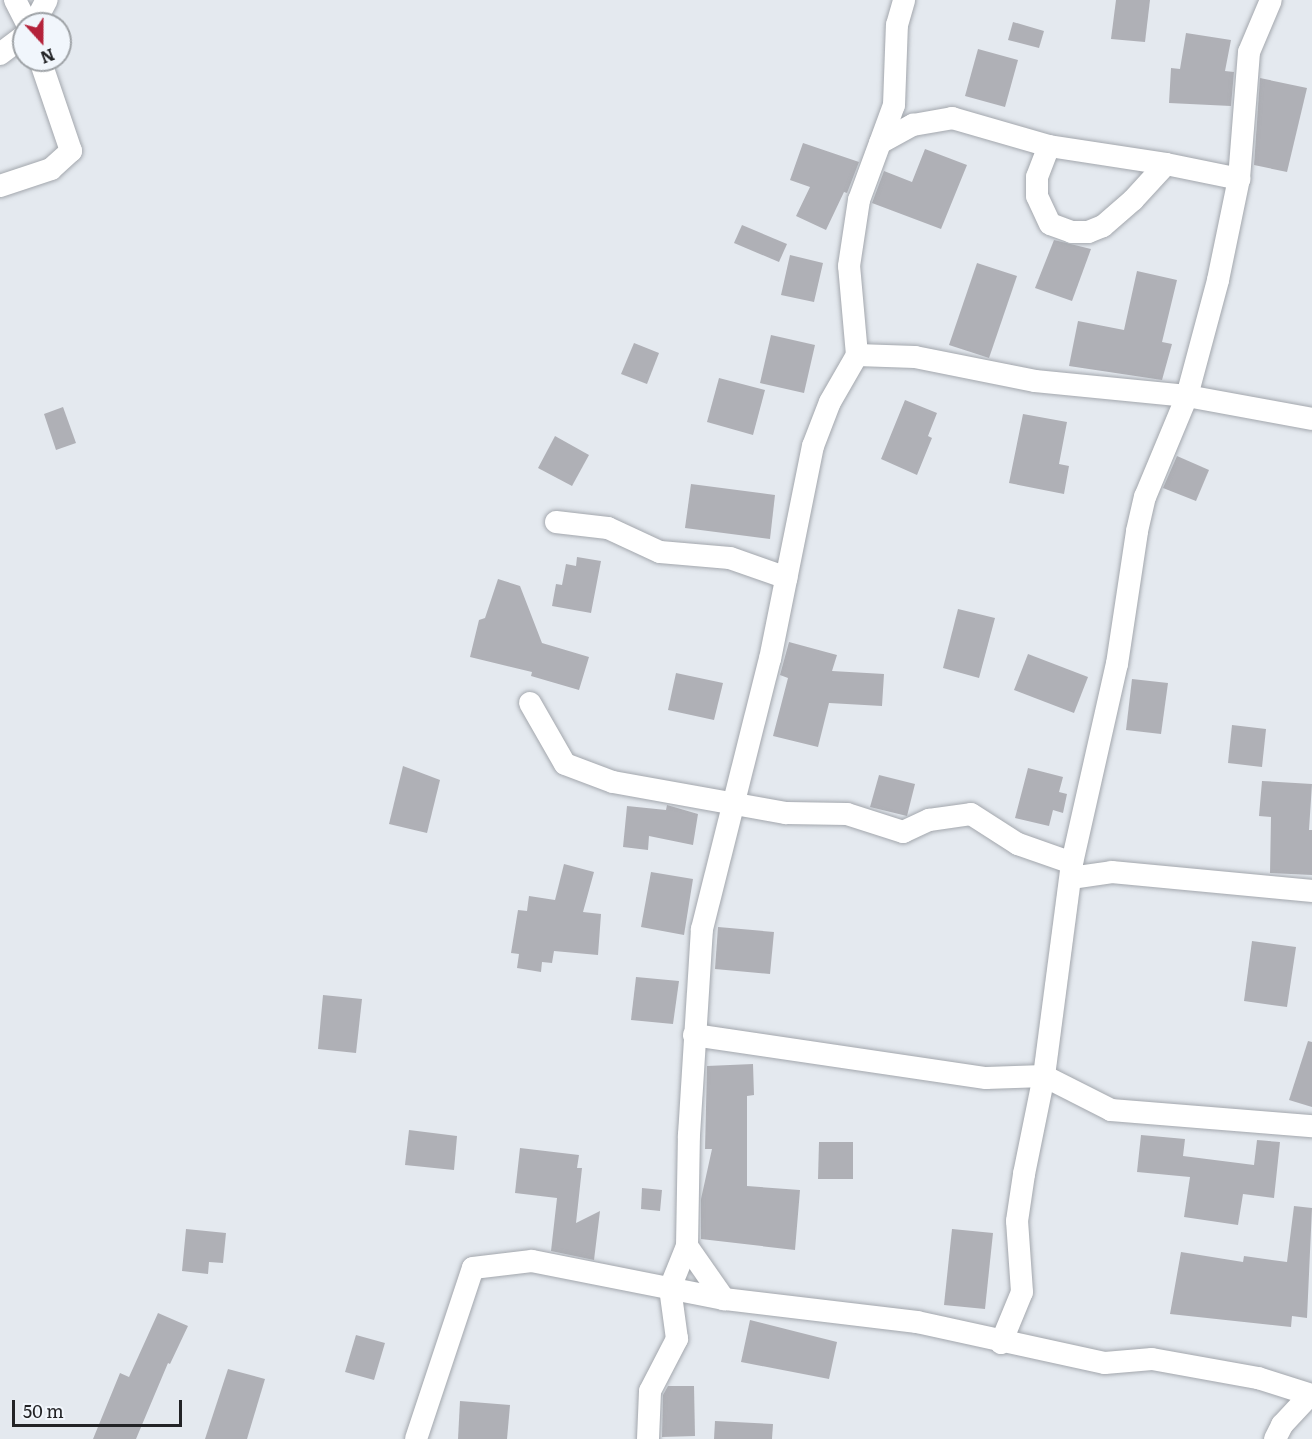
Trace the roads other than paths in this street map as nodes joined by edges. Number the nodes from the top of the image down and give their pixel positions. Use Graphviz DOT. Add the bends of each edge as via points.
graph roads {
  1 [pos="904,0"];
  2 [pos="1271,0"];
  3 [pos="44,72"];
  4 [pos="880,143"];
  5 [pos="1049,146"];
  6 [pos="1166,164"];
  7 [pos="1239,179"];
  8 [pos="0,186"];
  9 [pos="857,355"];
  10 [pos="1187,396"];
  11 [pos="1312,419"];
  12 [pos="556,522"];
  13 [pos="788,578"];
  14 [pos="530,703"];
  15 [pos="731,804"];
  16 [pos="1072,870"];
  17 [pos="1312,891"];
  18 [pos="694,1035"];
  19 [pos="1044,1076"];
  20 [pos="1312,1126"];
  21 [pos="687,1246"];
  22 [pos="670,1288"];
  23 [pos="724,1299"];
  24 [pos="1001,1343"];
  25 [pos="1311,1395"];
  26 [pos="416,1439"];
  27 [pos="648,1439"];
  28 [pos="1275,1439"];
  1 -- 4 [label="street" via="897,26 894,105"];
  2 -- 7 [label="street" via="1249,52"];
  3 -- 8 [label="street" via="71,151 51,169"];
  4 -- 5 [label="street" via="913,125 952,118"];
  4 -- 9 [label="street" via="859,200 849,266"];
  5 -- 6 [label="street"];
  5 -- 6 [label="street" via="1037,177 1037,196 1050,224 1072,232 1103,226"];
  6 -- 7 [label="street"];
  7 -- 10 [label="street"];
  9 -- 10 [label="street" via="915,357 1035,381"];
  9 -- 13 [label="street" via="830,402 813,446"];
  10 -- 11 [label="street"];
  10 -- 16 [label="street" via="1145,497 1117,664"];
  12 -- 13 [label="street" via="608,528 660,552 730,558"];
  13 -- 15 [label="street"];
  14 -- 15 [label="street" via="565,764 613,782"];
  15 -- 16 [label="street" via="786,813 847,814 903,832 929,820 971,814 1018,844"];
  15 -- 18 [label="street" via="702,929"];
  16 -- 17 [label="street"];
  16 -- 19 [label="street"];
  18 -- 19 [label="street" via="986,1078"];
  18 -- 21 [label="street"];
  19 -- 20 [label="street" via="1111,1110"];
  19 -- 24 [label="street" via="1017,1221 1022,1292"];
  21 -- 22 [label="street"];
  21 -- 23 [label="street"];
  22 -- 23 [label="street"];
  22 -- 26 [label="street" via="532,1261 473,1268"];
  22 -- 27 [label="street" via="677,1339 650,1390"];
  23 -- 24 [label="street" via="917,1322"];
  24 -- 25 [label="street" via="1105,1363 1164,1361 1258,1377"];
  25 -- 28 [label="street" via="1282,1425"];
}
